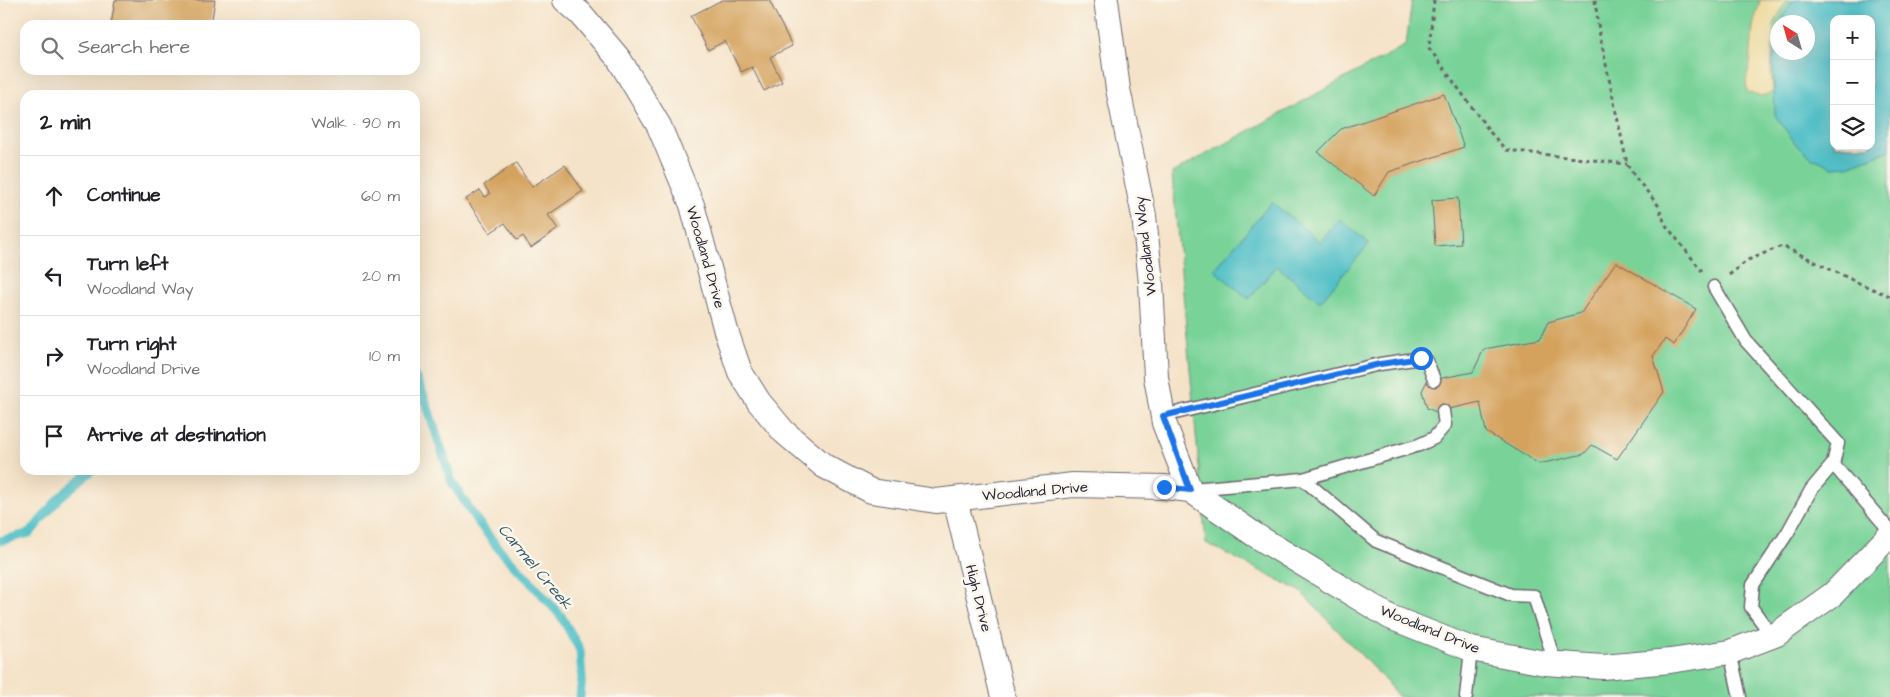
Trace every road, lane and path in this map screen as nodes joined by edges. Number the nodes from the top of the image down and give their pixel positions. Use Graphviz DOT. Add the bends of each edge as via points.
graph roads {
  1 [pos="565,0"];
  2 [pos="1106,0"];
  3 [pos="1434,0"];
  4 [pos="1595,0"];
  5 [pos="1627,164"];
  6 [pos="1714,287"];
  7 [pos="1890,296"];
  8 [pos="1434,380"];
  9 [pos="1443,411"];
  10 [pos="1163,416"];
  11 [pos="1833,464"];
  12 [pos="1304,479"];
  13 [pos="1190,490"];
  14 [pos="955,499"];
  15 [pos="1889,537"];
  16 [pos="1772,636"];
  17 [pos="1471,649"];
  18 [pos="1730,652"];
  19 [pos="1555,663"];
  20 [pos="1003,697"];
  21 [pos="1466,697"];
  22 [pos="1740,697"];
  1 -- 14 [label="street, Woodland Drive" via="619,59 660,126 692,205 740,372 759,402 784,432 824,466 871,491 936,501"];
  2 -- 10 [label="street, Woodland Way" via="1118,89 1144,216 1156,377"];
  3 -- 5 [label="path" via="1429,48 1506,150"];
  4 -- 5 [label="path"];
  5 -- 6 [label="path" via="1658,205 1665,224"];
  6 -- 7 [label="path" via="1748,260 1782,246"];
  6 -- 11 [label="lane" via="1746,341 1838,443"];
  8 -- 10 [label="lane" via="1427,361 1421,358 1380,364"];
  9 -- 12 [label="lane" via="1445,425 1434,438"];
  10 -- 13 [label="street, Woodland Way"];
  11 -- 15 [label="lane"];
  11 -- 16 [label="lane" via="1811,490 1753,586 1751,607"];
  12 -- 13 [label="lane"];
  12 -- 19 [label="lane" via="1376,541 1511,595 1534,596"];
  13 -- 14 [label="street, Woodland Drive" via="1073,485"];
  13 -- 17 [label="street, Woodland Drive" via="1255,535 1390,617"];
  14 -- 20 [label="street, High Drive"];
  15 -- 16 [label="street, Woodland Drive" via="1833,594"];
  16 -- 18 [label="street, Woodland Drive"];
  17 -- 19 [label="street, Woodland Drive"];
  17 -- 21 [label="lane"];
  18 -- 19 [label="street, Woodland Drive" via="1603,667"];
  18 -- 22 [label="lane"];
}
